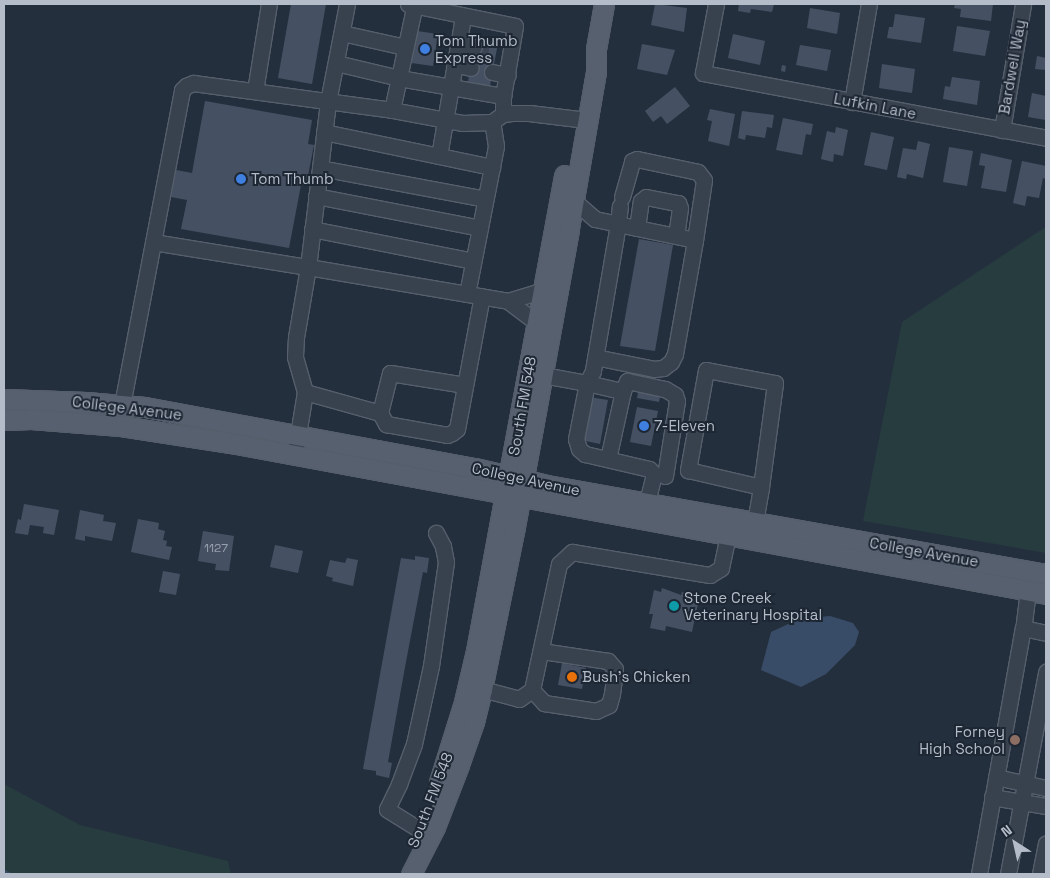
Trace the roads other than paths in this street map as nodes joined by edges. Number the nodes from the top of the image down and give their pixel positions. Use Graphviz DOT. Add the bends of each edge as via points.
graph roads {
  1 [pos="269,4"];
  2 [pos="347,4"];
  3 [pos="412,4"];
  4 [pos="604,4"];
  5 [pos="716,4"];
  6 [pos="869,4"];
  7 [pos="1023,4"];
  8 [pos="463,16"];
  9 [pos="342,33"];
  10 [pos="458,44"];
  11 [pos="405,46"];
  12 [pos="474,47"];
  13 [pos="336,63"];
  14 [pos="454,64"];
  15 [pos="470,68"];
  16 [pos="492,72"];
  17 [pos="508,75"];
  18 [pos="399,78"];
  19 [pos="449,87"];
  20 [pos="255,92"];
  21 [pos="503,96"];
  22 [pos="328,102"];
  23 [pos="852,102"];
  24 [pos="392,110"];
  25 [pos="497,118"];
  26 [pos="581,119"];
  27 [pos="446,121"];
  28 [pos="1002,130"];
  29 [pos="324,132"];
  30 [pos="1046,138"];
  31 [pos="439,156"];
  32 [pos="492,167"];
  33 [pos="320,168"];
  34 [pos="316,196"];
  35 [pos="485,199"];
  36 [pos="573,200"];
  37 [pos="596,219"];
  38 [pos="618,224"];
  39 [pos="480,228"];
  40 [pos="569,228"];
  41 [pos="637,228"];
  42 [pos="312,229"];
  43 [pos="676,235"];
  44 [pos="695,240"];
  45 [pos="153,242"];
  46 [pos="473,261"];
  47 [pos="308,267"];
  48 [pos="543,290"];
  49 [pos="475,295"];
  50 [pos="508,300"];
  51 [pos="537,323"];
  52 [pos="595,357"];
  53 [pos="535,373"];
  54 [pos="587,384"];
  55 [pos="465,385"];
  56 [pos="623,391"];
  57 [pos="305,392"];
  58 [pos="4,399"];
  59 [pos="122,405"];
  60 [pos="380,413"];
  61 [pos="4,420"];
  62 [pos="298,436"];
  63 [pos="295,456"];
  64 [pos="608,458"];
  65 [pos="688,470"];
  66 [pos="659,475"];
  67 [pos="514,486"];
  68 [pos="761,487"];
  69 [pos="647,503"];
  70 [pos="755,522"];
  71 [pos="436,533"];
  72 [pos="728,535"];
  73 [pos="1040,573"];
  74 [pos="1028,590"];
  75 [pos="1046,594"];
  76 [pos="1023,628"];
  77 [pos="1046,632"];
  78 [pos="541,650"];
  79 [pos="1046,672"];
  80 [pos="482,689"];
  81 [pos="532,690"];
  82 [pos="996,778"];
  83 [pos="1026,784"];
  84 [pos="1046,788"];
  85 [pos="992,797"];
  86 [pos="1022,802"];
  87 [pos="1046,806"];
  88 [pos="420,830"];
  89 [pos="1046,844"];
  90 [pos="400,874"];
  91 [pos="411,874"];
  92 [pos="979,874"];
  93 [pos="1008,874"];
  94 [pos="1040,874"];
  1 -- 20 [label="street"];
  2 -- 9 [label="street"];
  3 -- 8 [label="street"];
  3 -- 11 [label="street"];
  4 -- 26 [label="main road, South FM 548" via="596,49 596,71"];
  5 -- 23 [label="street, Lufkin Lane" via="703,73"];
  6 -- 23 [label="street"];
  7 -- 28 [label="street, Bardwell Way"];
  8 -- 10 [label="street"];
  8 -- 17 [label="street" via="514,26 503,52"];
  9 -- 11 [label="street"];
  9 -- 13 [label="street"];
  10 -- 12 [label="street"];
  10 -- 14 [label="street"];
  11 -- 18 [label="street"];
  13 -- 18 [label="street"];
  13 -- 22 [label="street"];
  14 -- 15 [label="street"];
  14 -- 19 [label="street"];
  16 -- 17 [label="street"];
  17 -- 21 [label="street"];
  18 -- 19 [label="street"];
  18 -- 24 [label="street"];
  19 -- 21 [label="street"];
  19 -- 27 [label="street"];
  20 -- 22 [label="street"];
  20 -- 45 [label="street" via="193,83 182,90"];
  21 -- 25 [label="street"];
  22 -- 24 [label="street"];
  22 -- 29 [label="street"];
  23 -- 28 [label="street, Lufkin Lane"];
  24 -- 27 [label="street"];
  25 -- 26 [label="street" via="529,113"];
  25 -- 27 [label="street" via="462,123"];
  25 -- 32 [label="street"];
  26 -- 36 [label="main road, South FM 548"];
  26 -- 48 [label="main road, South FM 548"];
  27 -- 31 [label="street"];
  28 -- 30 [label="street, Lufkin Lane"];
  29 -- 31 [label="street"];
  29 -- 33 [label="street"];
  31 -- 32 [label="street"];
  32 -- 35 [label="street"];
  33 -- 34 [label="street"];
  33 -- 35 [label="street"];
  34 -- 39 [label="street"];
  34 -- 42 [label="street"];
  35 -- 39 [label="street"];
  36 -- 37 [label="street"];
  36 -- 40 [label="main road, South FM 548"];
  37 -- 38 [label="street"];
  37 -- 40 [label="street"];
  38 -- 41 [label="street"];
  38 -- 44 [label="street" via="632,161 637,159 698,172 704,180"];
  38 -- 52 [label="street"];
  39 -- 46 [label="street"];
  40 -- 53 [label="main road, South FM 548"];
  41 -- 43 [label="street"];
  41 -- 43 [label="street" via="642,201 646,197 678,203"];
  42 -- 46 [label="street"];
  42 -- 47 [label="street"];
  43 -- 44 [label="street"];
  44 -- 52 [label="street" via="671,362 664,368 654,369"];
  45 -- 47 [label="street"];
  45 -- 59 [label="street"];
  46 -- 49 [label="street"];
  47 -- 49 [label="street"];
  47 -- 57 [label="street" via="295,357"];
  48 -- 50 [label="street"];
  48 -- 51 [label="main road, South FM 548"];
  49 -- 50 [label="street"];
  49 -- 55 [label="street"];
  50 -- 51 [label="street"];
  51 -- 53 [label="main road, South FM 548"];
  52 -- 54 [label="street"];
  53 -- 54 [label="street"];
  53 -- 67 [label="main road, South FM 548"];
  54 -- 56 [label="street"];
  54 -- 64 [label="street" via="576,439 579,449 586,454"];
  55 -- 60 [label="street" via="390,373"];
  55 -- 60 [label="street" via="456,429 447,435 386,424"];
  56 -- 64 [label="street"];
  56 -- 66 [label="street" via="627,381 665,389 675,395 677,401"];
  57 -- 60 [label="street"];
  57 -- 62 [label="street"];
  58 -- 59 [label="main road, College Avenue"];
  59 -- 62 [label="main road, College Avenue"];
  61 -- 63 [label="main road, College Avenue" via="121,426"];
  62 -- 63 [label="street"];
  62 -- 67 [label="main road, College Avenue"];
  63 -- 67 [label="main road, College Avenue"];
  64 -- 66 [label="street" via="644,466"];
  65 -- 66 [label="street" via="680,477"];
  65 -- 68 [label="street"];
  65 -- 68 [label="street" via="706,370 775,383"];
  66 -- 69 [label="street"];
  67 -- 69 [label="main road, College Avenue"];
  67 -- 72 [label="main road, College Avenue"];
  67 -- 80 [label="main road, South FM 548"];
  67 -- 88 [label="main road, South FM 548" via="464,702 446,764"];
  68 -- 70 [label="street"];
  69 -- 70 [label="main road, College Avenue"];
  70 -- 73 [label="main road, College Avenue"];
  71 -- 88 [label="street" via="446,562 431,666 414,744 387,809"];
  72 -- 74 [label="main road, College Avenue"];
  72 -- 78 [label="street" via="721,568 710,575 572,552 559,564"];
  73 -- 74 [label="main road"];
  74 -- 75 [label="main road, College Avenue"];
  74 -- 76 [label="street"];
  76 -- 77 [label="street"];
  76 -- 82 [label="street"];
  78 -- 81 [label="street"];
  78 -- 81 [label="street" via="608,661 615,670 612,694 609,705 596,711 544,703"];
  79 -- 83 [label="street"];
  80 -- 81 [label="street" via="519,699"];
  80 -- 91 [label="main road, South FM 548" via="459,766"];
  82 -- 83 [label="street"];
  82 -- 85 [label="street"];
  83 -- 84 [label="street"];
  83 -- 86 [label="street"];
  85 -- 86 [label="street"];
  85 -- 92 [label="street"];
  86 -- 87 [label="street"];
  86 -- 93 [label="street"];
  88 -- 90 [label="main road, South FM 548"];
  89 -- 94 [label="street"];
}
